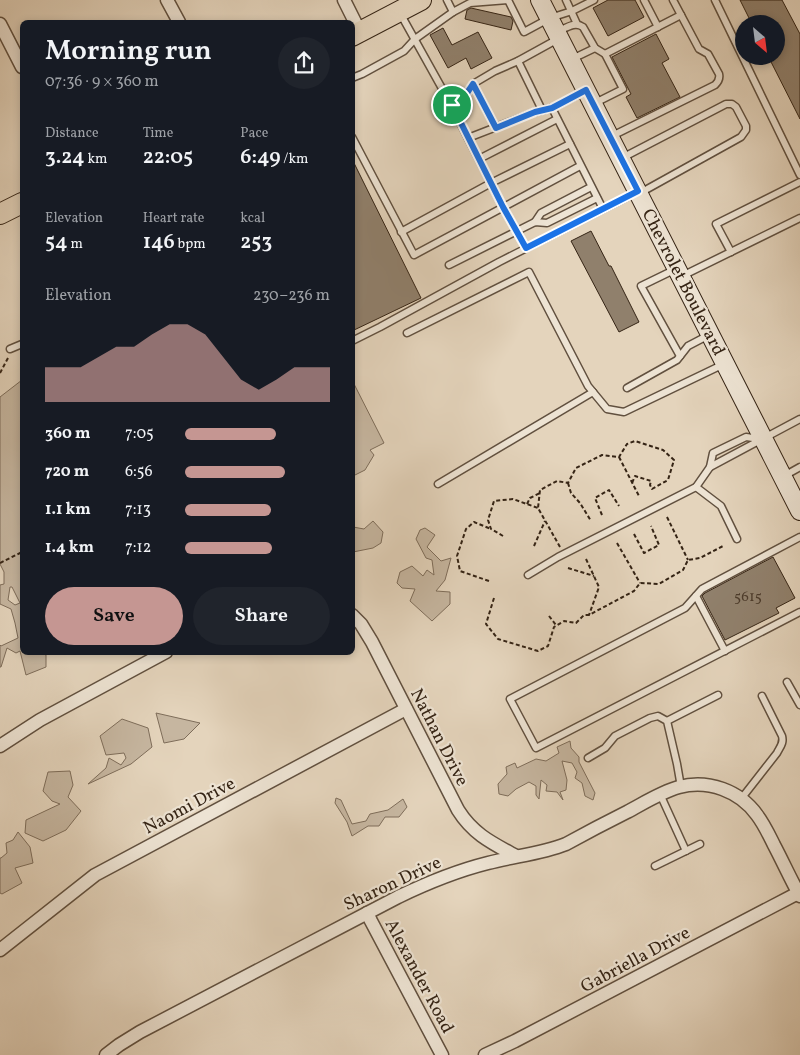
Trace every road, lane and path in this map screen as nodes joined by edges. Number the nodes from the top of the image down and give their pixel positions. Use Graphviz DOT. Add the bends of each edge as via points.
graph roads {
  1 [pos="167,0"];
  2 [pos="344,0"];
  3 [pos="421,0"];
  4 [pos="447,0"];
  5 [pos="508,0"];
  6 [pos="540,0"];
  7 [pos="566,0"];
  8 [pos="594,0"];
  9 [pos="644,0"];
  10 [pos="673,0"];
  11 [pos="715,0"];
  12 [pos="572,11"];
  13 [pos="399,12"];
  14 [pos="453,12"];
  15 [pos="681,16"];
  16 [pos="178,20"];
  17 [pos="351,20"];
  18 [pos="0,24"];
  19 [pos="577,24"];
  20 [pos="658,27"];
  21 [pos="555,30"];
  22 [pos="356,34"];
  23 [pos="415,39"];
  24 [pos="595,48"];
  25 [pos="605,54"];
  26 [pos="571,60"];
  27 [pos="518,61"];
  28 [pos="20,63"];
  29 [pos="355,77"];
  30 [pos="473,84"];
  31 [pos="590,97"];
  32 [pos="452,105"];
  33 [pos="552,108"];
  34 [pos="542,110"];
  35 [pos="557,119"];
  36 [pos="496,128"];
  37 [pos="610,137"];
  38 [pos="468,138"];
  39 [pos="355,143"];
  40 [pos="570,144"];
  41 [pos="621,158"];
  42 [pos="479,159"];
  43 [pos="580,166"];
  44 [pos="800,175"];
  45 [pos="800,182"];
  46 [pos="491,183"];
  47 [pos="591,187"];
  48 [pos="638,192"];
  49 [pos="597,198"];
  50 [pos="20,204"];
  51 [pos="503,207"];
  52 [pos="603,209"];
  53 [pos="0,214"];
  54 [pos="800,218"];
  55 [pos="535,222"];
  56 [pos="401,232"];
  57 [pos="517,232"];
  58 [pos="526,248"];
  59 [pos="731,252"];
  60 [pos="449,265"];
  61 [pos="679,272"];
  62 [pos="407,333"];
  63 [pos="710,334"];
  64 [pos="355,339"];
  65 [pos="20,345"];
  66 [pos="10,349"];
  67 [pos="680,356"];
  68 [pos="725,364"];
  69 [pos="0,373"];
  70 [pos="627,388"];
  71 [pos="593,392"];
  72 [pos="800,419"];
  73 [pos="764,439"];
  74 [pos="619,457"];
  75 [pos="710,467"];
  76 [pos="800,467"];
  77 [pos="782,476"];
  78 [pos="568,483"];
  79 [pos="632,483"];
  80 [pos="438,484"];
  81 [pos="696,487"];
  82 [pos="540,493"];
  83 [pos="639,496"];
  84 [pos="527,504"];
  85 [pos="619,506"];
  86 [pos="538,508"];
  87 [pos="800,511"];
  88 [pos="602,515"];
  89 [pos="667,517"];
  90 [pos="545,521"];
  91 [pos="591,521"];
  92 [pos="651,526"];
  93 [pos="491,528"];
  94 [pos="634,534"];
  95 [pos="502,536"];
  96 [pos="800,537"];
  97 [pos="738,539"];
  98 [pos="618,543"];
  99 [pos="534,546"];
  100 [pos="722,546"];
  101 [pos="560,548"];
  102 [pos="20,553"];
  103 [pos="586,559"];
  104 [pos="688,560"];
  105 [pos="0,563"];
  106 [pos="568,568"];
  107 [pos="528,575"];
  108 [pos="594,576"];
  109 [pos="489,581"];
  110 [pos="640,583"];
  111 [pos="696,596"];
  112 [pos="494,598"];
  113 [pos="800,612"];
  114 [pos="589,615"];
  115 [pos="549,616"];
  116 [pos="355,618"];
  117 [pos="556,625"];
  118 [pos="725,651"];
  119 [pos="160,655"];
  120 [pos="787,682"];
  121 [pos="718,695"];
  122 [pos="762,696"];
  123 [pos="800,705"];
  124 [pos="406,709"];
  125 [pos="668,720"];
  126 [pos="0,746"];
  127 [pos="588,758"];
  128 [pos="681,787"];
  129 [pos="660,794"];
  130 [pos="741,799"];
  131 [pos="700,844"];
  132 [pos="686,851"];
  133 [pos="516,856"];
  134 [pos="655,866"];
  135 [pos="799,894"];
  136 [pos="367,913"];
  137 [pos="0,950"];
  138 [pos="106,1055"];
  139 [pos="442,1055"];
  140 [pos="485,1055"];
  1 -- 16 [label="street"];
  2 -- 17 [label="street"];
  3 -- 13 [label="main road"];
  4 -- 14 [label="lane"];
  5 -- 14 [label="lane" via="470,3"];
  5 -- 21 [label="lane" via="524,32"];
  6 -- 21 [label="main road, Chevrolet Boulevard"];
  7 -- 12 [label="lane"];
  8 -- 12 [label="lane"];
  9 -- 20 [label="lane"];
  10 -- 15 [label="lane"];
  11 -- 44 [label="lane"];
  12 -- 19 [label="lane"];
  12 -- 21 [label="lane"];
  13 -- 22 [label="main road"];
  13 -- 23 [label="lane"];
  14 -- 23 [label="lane"];
  15 -- 20 [label="lane"];
  15 -- 37 [label="lane" via="698,50 708,54 715,67 719,76 717,83"];
  18 -- 28 [label="street"];
  19 -- 21 [label="lane"];
  19 -- 24 [label="lane" via="583,27"];
  20 -- 25 [label="lane"];
  21 -- 26 [label="main road, Chevrolet Boulevard"];
  21 -- 27 [label="lane"];
  23 -- 29 [label="lane" via="404,51"];
  23 -- 32 [label="lane"];
  24 -- 25 [label="lane"];
  24 -- 26 [label="lane"];
  25 -- 31 [label="lane" via="623,89"];
  26 -- 31 [label="main road, Chevrolet Boulevard"];
  27 -- 30 [label="lane"];
  27 -- 34 [label="lane"];
  30 -- 32 [label="lane" via="465,96"];
  30 -- 36 [label="lane"];
  31 -- 33 [label="lane"];
  31 -- 37 [label="main road, Chevrolet Boulevard"];
  32 -- 38 [label="lane"];
  33 -- 34 [label="lane"];
  33 -- 35 [label="lane"];
  34 -- 36 [label="lane"];
  35 -- 40 [label="lane"];
  35 -- 42 [label="lane"];
  36 -- 38 [label="lane"];
  37 -- 41 [label="main road, Chevrolet Boulevard"];
  38 -- 42 [label="lane"];
  39 -- 56 [label="lane"];
  40 -- 43 [label="lane"];
  40 -- 46 [label="lane"];
  41 -- 48 [label="main road, Chevrolet Boulevard"];
  41 -- 48 [label="lane" via="726,104 736,107 746,126 740,137"];
  42 -- 46 [label="lane"];
  43 -- 47 [label="lane"];
  43 -- 51 [label="lane"];
  45 -- 59 [label="lane" via="716,224"];
  46 -- 51 [label="lane"];
  46 -- 56 [label="lane"];
  47 -- 49 [label="lane"];
  47 -- 55 [label="lane" via="541,213"];
  48 -- 52 [label="lane"];
  48 -- 61 [label="main road, Chevrolet Boulevard"];
  49 -- 52 [label="lane"];
  49 -- 55 [label="lane" via="547,223"];
  50 -- 53 [label="main road"];
  51 -- 56 [label="lane" via="414,255"];
  51 -- 57 [label="lane"];
  52 -- 58 [label="lane"];
  54 -- 59 [label="lane"];
  55 -- 57 [label="lane"];
  57 -- 58 [label="lane"];
  57 -- 60 [label="lane"];
  58 -- 64 [label="lane"];
  59 -- 61 [label="lane"];
  61 -- 63 [label="main road, Chevrolet Boulevard"];
  61 -- 67 [label="lane" via="641,286"];
  62 -- 71 [label="lane" via="529,272"];
  63 -- 67 [label="lane" via="688,346"];
  63 -- 68 [label="main road, Chevrolet Boulevard"];
  65 -- 66 [label="lane"];
  66 -- 69 [label="path"];
  67 -- 70 [label="lane"];
  68 -- 71 [label="lane" via="624,412 607,409"];
  68 -- 73 [label="main road, Chevrolet Boulevard"];
  71 -- 80 [label="lane"];
  72 -- 73 [label="lane"];
  73 -- 75 [label="lane"];
  73 -- 75 [label="lane" via="746,437 713,453"];
  73 -- 77 [label="main road, Chevrolet Boulevard"];
  74 -- 78 [label="path" via="602,455 576,468"];
  74 -- 79 [label="path"];
  74 -- 79 [label="path" via="626,444 635,441 663,450 674,460 668,480 652,489 651,481 636,476"];
  75 -- 81 [label="lane"];
  76 -- 77 [label="lane"];
  77 -- 87 [label="main road, Chevrolet Boulevard"];
  78 -- 82 [label="path" via="556,481"];
  78 -- 91 [label="path" via="571,493"];
  79 -- 83 [label="path"];
  81 -- 97 [label="lane" via="721,506"];
  81 -- 107 [label="lane"];
  82 -- 84 [label="path" via="530,498"];
  82 -- 86 [label="path"];
  84 -- 86 [label="path"];
  84 -- 93 [label="path" via="513,500 494,501 488,520"];
  85 -- 88 [label="path" via="609,490 594,498"];
  86 -- 90 [label="path"];
  89 -- 104 [label="path"];
  90 -- 99 [label="path"];
  90 -- 101 [label="path"];
  92 -- 94 [label="path" via="659,545 644,553"];
  93 -- 95 [label="path"];
  93 -- 109 [label="path" via="474,522 466,529 457,556 460,571"];
  96 -- 111 [label="lane" via="702,589"];
  98 -- 110 [label="path"];
  100 -- 104 [label="path" via="700,558"];
  102 -- 105 [label="path"];
  103 -- 108 [label="path"];
  104 -- 110 [label="path" via="683,570 659,584"];
  106 -- 108 [label="path"];
  108 -- 114 [label="path" via="599,586"];
  110 -- 114 [label="path" via="634,591"];
  111 -- 118 [label="lane"];
  111 -- 118 [label="lane" via="685,608 510,699 536,748"];
  112 -- 117 [label="path" via="486,624 498,638 538,651 548,646"];
  113 -- 118 [label="lane"];
  114 -- 117 [label="path" via="584,615 576,623 564,621"];
  115 -- 117 [label="path"];
  116 -- 124 [label="street, Nathan Drive" via="367,633"];
  119 -- 126 [label="street" via="40,720"];
  120 -- 123 [label="lane"];
  121 -- 125 [label="lane"];
  122 -- 130 [label="lane" via="783,740"];
  124 -- 133 [label="street, Nathan Drive" via="463,818 478,834"];
  124 -- 137 [label="street, Naomi Drive" via="95,875"];
  125 -- 127 [label="lane" via="658,716 650,718 615,736 605,748"];
  125 -- 128 [label="lane"];
  128 -- 129 [label="street, Sharon Drive"];
  128 -- 130 [label="street, Sharon Drive" via="708,786 728,791"];
  129 -- 132 [label="lane"];
  129 -- 133 [label="street, Sharon Drive" via="566,844"];
  130 -- 135 [label="street" via="765,828"];
  131 -- 132 [label="lane"];
  132 -- 134 [label="lane"];
  133 -- 136 [label="street, Sharon Drive" via="435,880"];
  135 -- 140 [label="street, Gabriella Drive"];
  136 -- 138 [label="street, Sharon Drive" via="140,1032"];
  136 -- 139 [label="street, Alexander Road"];
}
